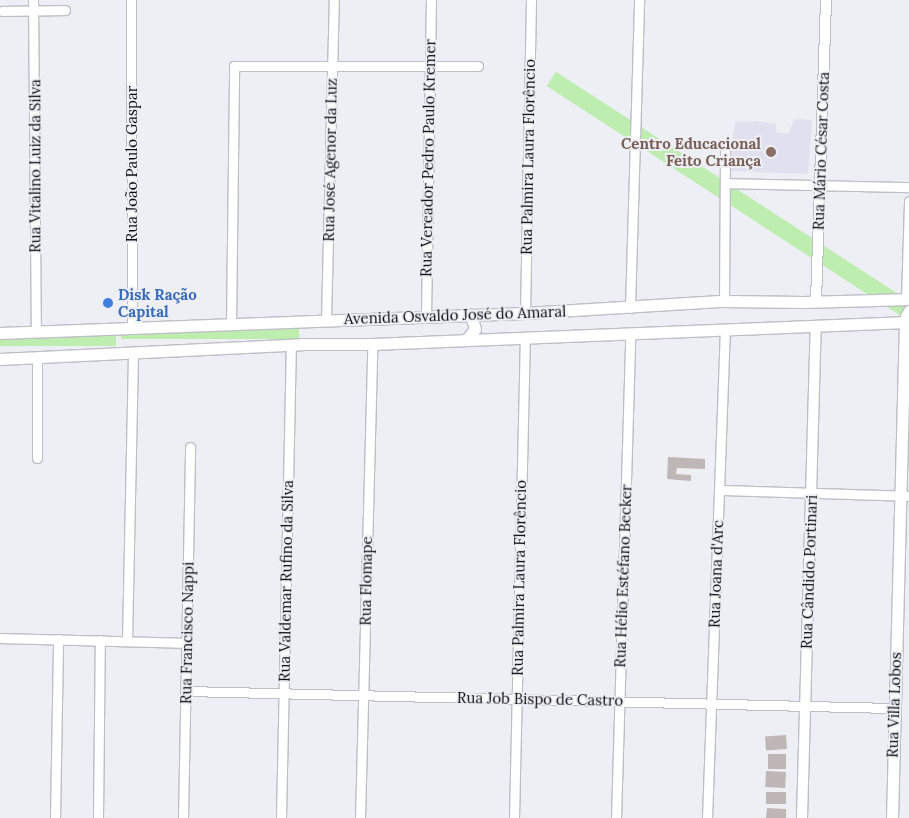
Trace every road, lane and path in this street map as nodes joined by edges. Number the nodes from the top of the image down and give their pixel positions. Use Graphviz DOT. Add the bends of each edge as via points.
graph roads {
  1 [pos="33,0"];
  2 [pos="131,0"];
  3 [pos="334,0"];
  4 [pos="431,0"];
  5 [pos="531,0"];
  6 [pos="639,0"];
  7 [pos="826,0"];
  8 [pos="65,10"];
  9 [pos="2,11"];
  10 [pos="33,11"];
  11 [pos="333,66"];
  12 [pos="430,66"];
  13 [pos="478,66"];
  14 [pos="725,153"];
  15 [pos="726,183"];
  16 [pos="820,185"];
  17 [pos="909,187"];
  18 [pos="909,201"];
  19 [pos="908,299"];
  20 [pos="724,301"];
  21 [pos="816,302"];
  22 [pos="630,308"];
  23 [pos="525,313"];
  24 [pos="471,315"];
  25 [pos="426,317"];
  26 [pos="908,318"];
  27 [pos="326,320"];
  28 [pos="231,325"];
  29 [pos="816,326"];
  30 [pos="132,328"];
  31 [pos="725,330"];
  32 [pos="36,332"];
  33 [pos="0,333"];
  34 [pos="630,334"];
  35 [pos="525,337"];
  36 [pos="466,340"];
  37 [pos="291,344"];
  38 [pos="372,344"];
  39 [pos="132,354"];
  40 [pos="0,358"];
  41 [pos="37,358"];
  42 [pos="190,448"];
  43 [pos="37,458"];
  44 [pos="719,490"];
  45 [pos="811,493"];
  46 [pos="905,496"];
  47 [pos="0,638"];
  48 [pos="58,639"];
  49 [pos="100,640"];
  50 [pos="127,641"];
  51 [pos="187,643"];
  52 [pos="186,691"];
  53 [pos="284,694"];
  54 [pos="363,695"];
  55 [pos="517,699"];
  56 [pos="620,701"];
  57 [pos="712,703"];
  58 [pos="804,706"];
  59 [pos="894,708"];
  60 [pos="55,818"];
  61 [pos="98,818"];
  62 [pos="183,818"];
  63 [pos="281,818"];
  64 [pos="360,818"];
  65 [pos="514,818"];
  66 [pos="616,818"];
  67 [pos="707,818"];
  68 [pos="802,818"];
  69 [pos="892,818"];
  1 -- 10 [label="street, Rua Vitalino Luiz da Silva"];
  2 -- 30 [label="street, Rua João Paulo Gaspar"];
  3 -- 11 [label="street, Rua José Agenor da Luz"];
  4 -- 12 [label="street, Rua Vereador Pedro Paulo Kremer"];
  5 -- 23 [label="street, Rua Palmira Laura Florêncio"];
  6 -- 22 [label="street"];
  7 -- 16 [label="street, Rua Mário César Costa"];
  8 -- 10 [label="street"];
  9 -- 10 [label="street"];
  10 -- 32 [label="street, Rua Vitalino Luiz da Silva"];
  11 -- 12 [label="street"];
  11 -- 27 [label="street, Rua José Agenor da Luz"];
  11 -- 28 [label="street" via="234,66"];
  12 -- 13 [label="street"];
  12 -- 25 [label="street, Rua Vereador Pedro Paulo Kremer"];
  14 -- 15 [label="street"];
  15 -- 16 [label="street"];
  15 -- 20 [label="street"];
  16 -- 17 [label="street"];
  16 -- 21 [label="street, Rua Mário César Costa"];
  18 -- 19 [label="street"];
  19 -- 21 [label="main road, Avenida Osvaldo José do Amaral"];
  20 -- 21 [label="main road, Avenida Osvaldo José do Amaral"];
  20 -- 22 [label="main road, Avenida Osvaldo José do Amaral"];
  22 -- 23 [label="main road, Avenida Osvaldo José do Amaral"];
  23 -- 24 [label="main road, Avenida Osvaldo José do Amaral"];
  24 -- 25 [label="main road, Avenida Osvaldo José do Amaral"];
  24 -- 36 [label="main road" via="475,329"];
  25 -- 27 [label="main road, Avenida Osvaldo José do Amaral"];
  26 -- 29 [label="main road, Avenida Osvaldo José do Amaral"];
  26 -- 46 [label="main road, Rua Villa Lobos"];
  27 -- 28 [label="main road, Avenida Osvaldo José do Amaral"];
  28 -- 30 [label="main road, Avenida Osvaldo José do Amaral"];
  29 -- 31 [label="main road, Avenida Osvaldo José do Amaral"];
  29 -- 45 [label="street, Rua Cândido Portinari"];
  30 -- 32 [label="main road, Avenida Osvaldo José do Amaral"];
  31 -- 34 [label="main road, Avenida Osvaldo José do Amaral"];
  31 -- 44 [label="street, Rua Joana d'Arc"];
  32 -- 33 [label="main road, Avenida Osvaldo José do Amaral"];
  34 -- 35 [label="main road, Avenida Osvaldo José do Amaral"];
  34 -- 56 [label="street, Rua Hélio Estéfano Becker"];
  35 -- 36 [label="main road, Avenida Osvaldo José do Amaral"];
  35 -- 55 [label="street, Rua Palmira Laura Florêncio"];
  36 -- 38 [label="main road, Avenida Osvaldo José do Amaral"];
  37 -- 38 [label="main road, Avenida Osvaldo José do Amaral"];
  37 -- 39 [label="main road, Avenida Osvaldo José do Amaral"];
  37 -- 53 [label="street, Rua Valdemar Rufino da Silva"];
  38 -- 54 [label="street, Rua Flomape"];
  39 -- 41 [label="main road, Avenida Osvaldo José do Amaral"];
  39 -- 50 [label="street"];
  40 -- 41 [label="main road, Avenida Osvaldo José do Amaral"];
  41 -- 43 [label="street"];
  42 -- 51 [label="street, Rua Francisco Nappi"];
  44 -- 45 [label="street"];
  44 -- 57 [label="street, Rua Joana d'Arc"];
  45 -- 46 [label="street"];
  45 -- 58 [label="street, Rua Cândido Portinari"];
  46 -- 59 [label="main road, Rua Villa Lobos"];
  47 -- 48 [label="street"];
  48 -- 49 [label="street"];
  48 -- 60 [label="street"];
  49 -- 50 [label="street"];
  49 -- 61 [label="street"];
  50 -- 51 [label="street"];
  51 -- 52 [label="street, Rua Francisco Nappi"];
  52 -- 53 [label="street, Rua Job Bispo de Castro"];
  52 -- 62 [label="street, Rua Francisco Nappi"];
  53 -- 54 [label="street, Rua Job Bispo de Castro"];
  53 -- 63 [label="street, Rua Valdemar Rufino da Silva"];
  54 -- 55 [label="street, Rua Job Bispo de Castro"];
  54 -- 64 [label="street, Rua Flomape"];
  55 -- 56 [label="street, Rua Job Bispo de Castro"];
  55 -- 65 [label="street, Rua Palmira Laura Florêncio"];
  56 -- 57 [label="street, Rua Job Bispo de Castro"];
  56 -- 66 [label="street, Rua Hélio Estéfano Becker"];
  57 -- 58 [label="street, Rua Job Bispo de Castro"];
  57 -- 67 [label="street, Rua Joana d'Arc"];
  58 -- 59 [label="street, Rua Job Bispo de Castro"];
  58 -- 68 [label="street, Rua Cândido Portinari"];
  59 -- 69 [label="main road, Rua Villa Lobos"];
}
